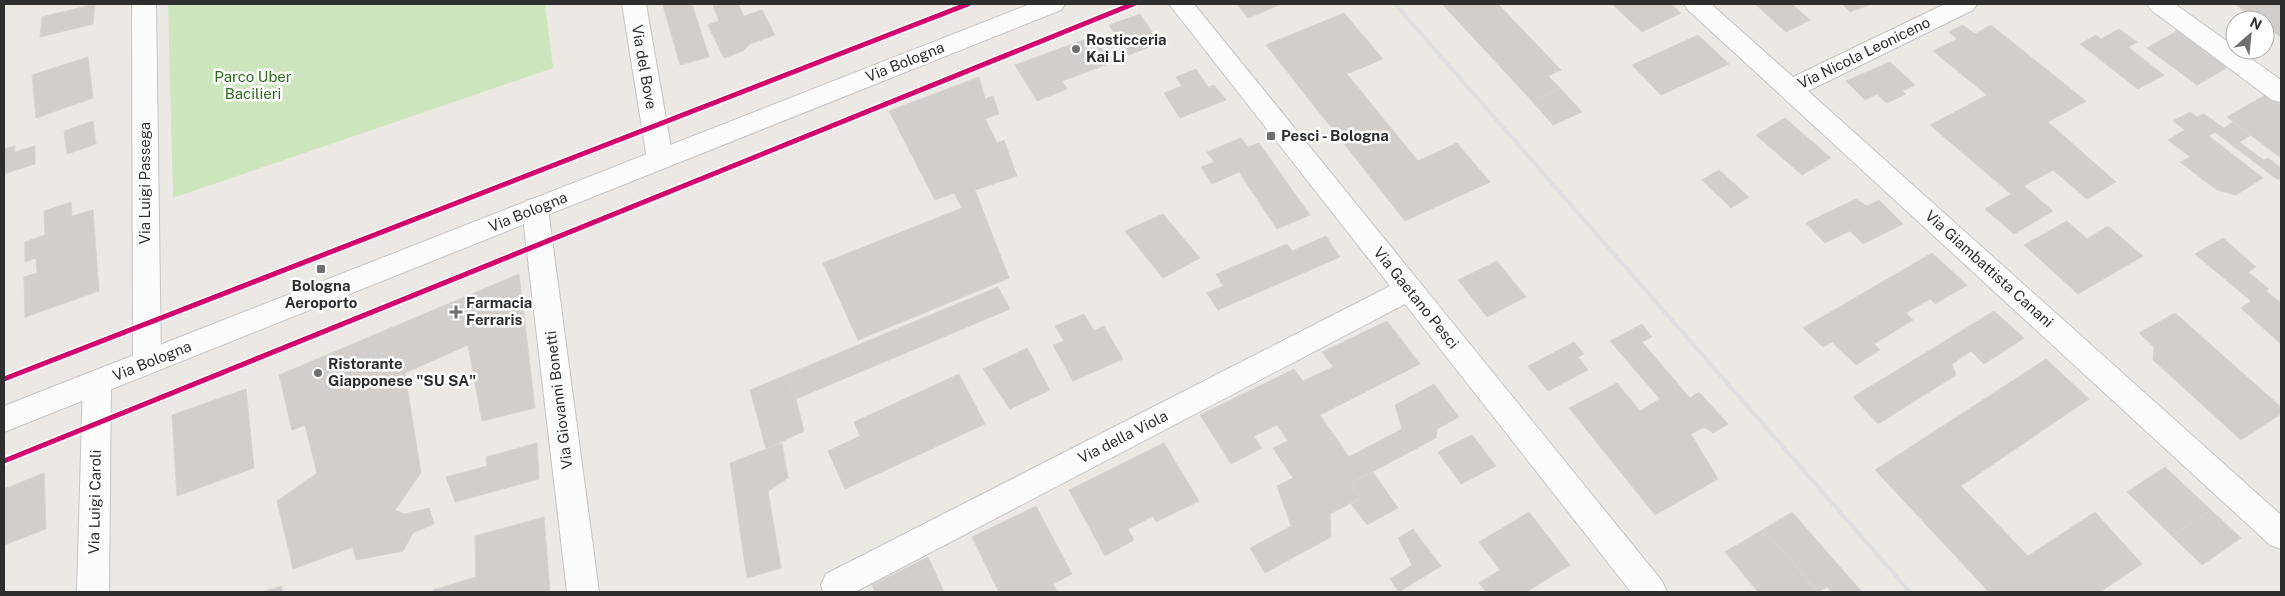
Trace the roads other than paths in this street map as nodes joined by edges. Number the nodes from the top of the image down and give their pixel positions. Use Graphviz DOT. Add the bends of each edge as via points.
graph roads {
  1 [pos="144,4"];
  2 [pos="634,4"];
  3 [pos="1053,4"];
  4 [pos="1181,4"];
  5 [pos="1696,4"];
  6 [pos="1965,4"];
  7 [pos="2159,4"];
  8 [pos="1791,89"];
  9 [pos="2281,93"];
  10 [pos="660,159"];
  11 [pos="535,209"];
  12 [pos="1409,288"];
  13 [pos="147,362"];
  14 [pos="97,382"];
  15 [pos="4,419"];
  16 [pos="2281,535"];
  17 [pos="838,589"];
  18 [pos="93,592"];
  19 [pos="583,592"];
  20 [pos="1651,592"];
  1 -- 13 [label="street, Via Luigi Passega"];
  2 -- 10 [label="street, Via del Bove"];
  3 -- 10 [label="street, Via Bologna"];
  4 -- 12 [label="street, Via Gaetano Pesci"];
  5 -- 8 [label="street, Via Giambattista Canani"];
  6 -- 8 [label="street, Via Nicola Leoniceno"];
  7 -- 9 [label="street"];
  8 -- 16 [label="street, Via Giambattista Canani"];
  10 -- 11 [label="street, Via Bologna"];
  11 -- 13 [label="street, Via Bologna"];
  11 -- 19 [label="street, Via Giovanni Bonetti"];
  12 -- 17 [label="street, Via della Viola"];
  12 -- 20 [label="street, Via Gaetano Pesci"];
  13 -- 14 [label="street, Via Bologna"];
  14 -- 15 [label="street, Via Bologna"];
  14 -- 18 [label="street, Via Luigi Caroli"];
}
